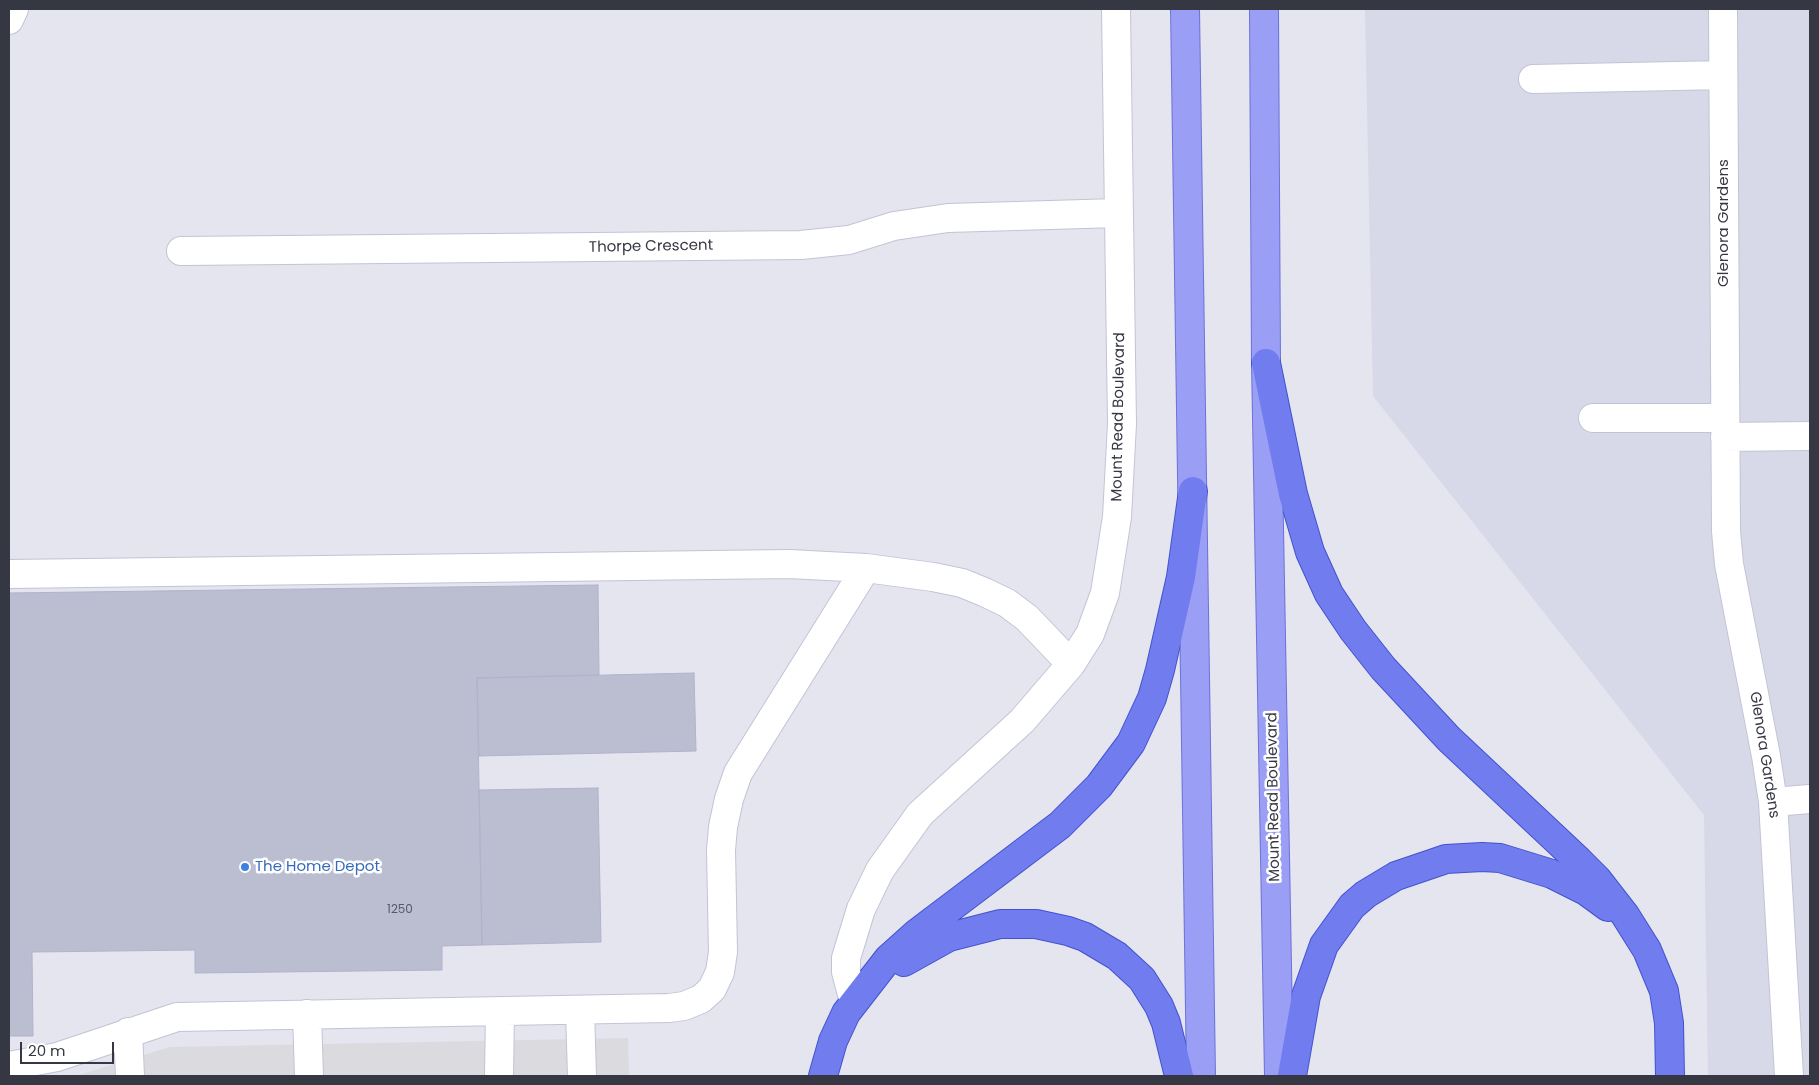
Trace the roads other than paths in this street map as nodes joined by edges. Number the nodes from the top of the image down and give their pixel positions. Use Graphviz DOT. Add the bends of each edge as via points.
graph roads {
  1 [pos="14,9"];
  2 [pos="1116,9"];
  3 [pos="1185,9"];
  4 [pos="1264,9"];
  5 [pos="1722,9"];
  6 [pos="9,20"];
  7 [pos="1723,75"];
  8 [pos="1533,79"];
  9 [pos="1118,213"];
  10 [pos="181,251"];
  11 [pos="1266,363"];
  12 [pos="1593,418"];
  13 [pos="1725,428"];
  14 [pos="1810,436"];
  15 [pos="1193,491"];
  16 [pos="866,568"];
  17 [pos="9,574"];
  18 [pos="1071,664"];
  19 [pos="1810,799"];
  20 [pos="1773,802"];
  21 [pos="1640,937"];
  22 [pos="854,1002"];
  23 [pos="580,1010"];
  24 [pos="500,1011"];
  25 [pos="307,1014"];
  26 [pos="128,1032"];
  27 [pos="9,1066"];
  28 [pos="130,1076"];
  29 [pos="309,1076"];
  30 [pos="499,1076"];
  31 [pos="582,1076"];
  32 [pos="823,1076"];
  33 [pos="1179,1076"];
  34 [pos="1201,1076"];
  35 [pos="1279,1076"];
  36 [pos="1292,1076"];
  37 [pos="1670,1076"];
  38 [pos="1789,1076"];
  1 -- 6 [label="street"];
  2 -- 9 [label="street, Mount Read Boulevard"];
  3 -- 15 [label="main road"];
  4 -- 11 [label="main road, Mount Read Boulevard"];
  5 -- 7 [label="street, Glenora Gardens"];
  7 -- 8 [label="street"];
  7 -- 13 [label="street, Glenora Gardens"];
  9 -- 10 [label="street, Thorpe Crescent" via="948,218 894,226 849,240 801,245"];
  9 -- 18 [label="street, Mount Read Boulevard" via="1122,424 1117,517 1100,608 1090,634"];
  11 -- 21 [label="highway" via="1302,528 1320,574 1340,612 1377,661 1427,716 1597,879"];
  11 -- 35 [label="main road, Mount Read Boulevard"];
  12 -- 13 [label="street"];
  13 -- 14 [label="street"];
  13 -- 20 [label="street, Glenora Gardens" via="1727,549"];
  15 -- 22 [label="highway" via="1181,577 1160,670 1142,721 1126,751 1080,806 1036,844 902,946 876,972"];
  15 -- 34 [label="main road"];
  16 -- 17 [label="street" via="789,564"];
  16 -- 18 [label="street" via="933,577 984,592 1027,618"];
  16 -- 23 [label="street" via="738,773 723,827 723,952 720,972 712,989 701,999 684,1006"];
  18 -- 22 [label="street, Mount Read Boulevard" via="1022,721 920,814 891,852 869,889 849,943 846,972"];
  19 -- 20 [label="street"];
  20 -- 38 [label="street, Glenora Gardens"];
  21 -- 36 [label="highway" via="1617,914 1586,891 1535,867 1500,858 1465,857 1412,869 1366,894 1341,919 1324,945 1306,996"];
  21 -- 37 [label="highway" via="1664,991 1669,1024"];
  22 -- 32 [label="highway" via="833,1041"];
  22 -- 33 [label="highway" via="907,960 949,938 1000,924 1052,927 1086,937 1102,946 1142,980 1166,1023"];
  23 -- 24 [label="street"];
  23 -- 31 [label="street"];
  24 -- 25 [label="street"];
  24 -- 30 [label="street"];
  25 -- 26 [label="street" via="177,1017"];
  25 -- 29 [label="street"];
  26 -- 27 [label="street" via="57,1057"];
  26 -- 28 [label="street"];
}
